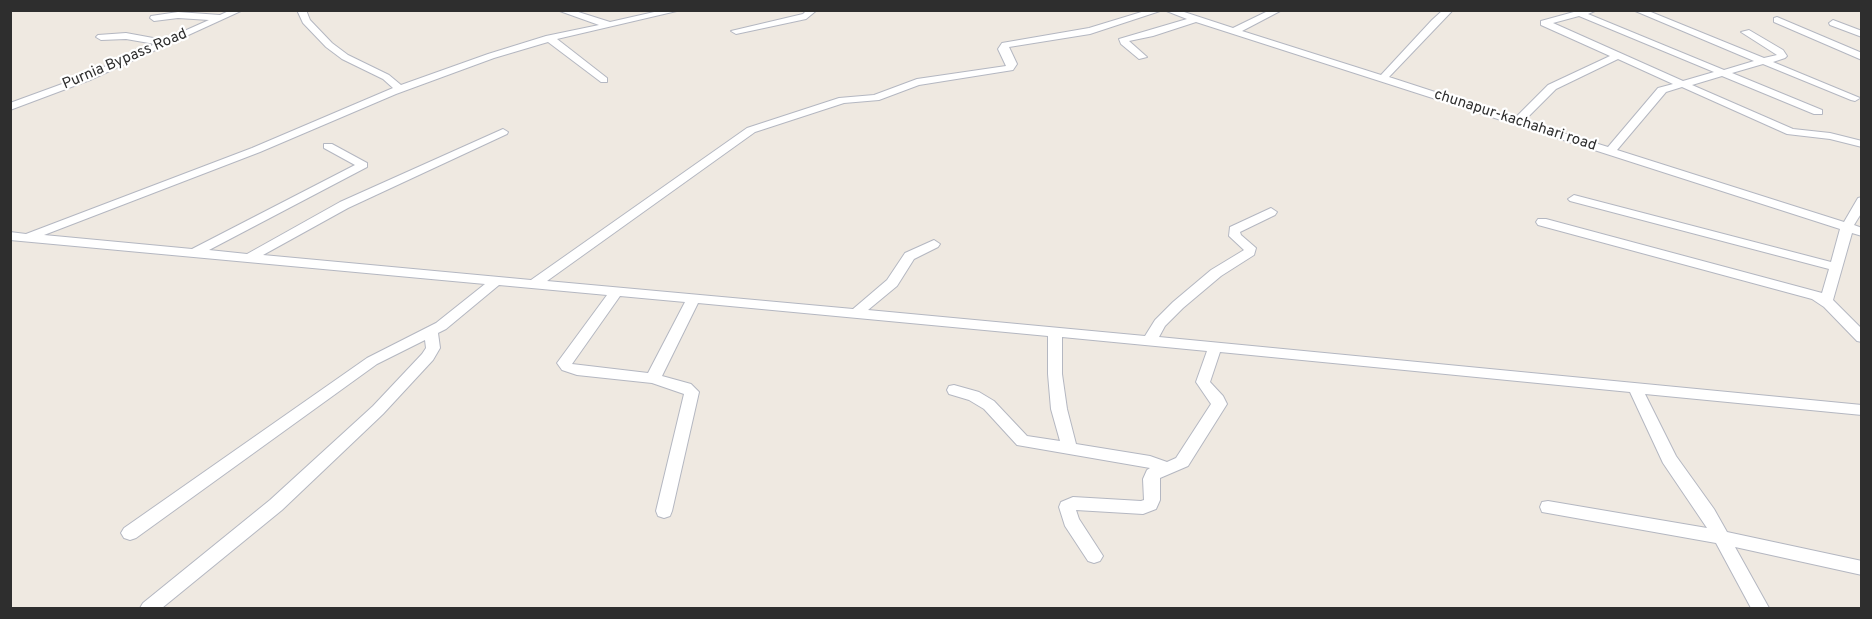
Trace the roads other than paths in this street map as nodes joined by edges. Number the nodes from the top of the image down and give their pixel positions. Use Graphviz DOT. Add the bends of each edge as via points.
graph roads {
  1 [pos="239,10"];
  2 [pos="301,10"];
  3 [pos="561,10"];
  4 [pos="640,10"];
  5 [pos="677,10"];
  6 [pos="813,10"];
  7 [pos="1160,10"];
  8 [pos="1168,10"];
  9 [pos="1278,10"];
  10 [pos="1449,10"];
  11 [pos="1593,10"];
  12 [pos="1637,10"];
  13 [pos="1581,14"];
  14 [pos="651,15"];
  15 [pos="154,18"];
  16 [pos="223,18"];
  17 [pos="1195,19"];
  18 [pos="1777,20"];
  19 [pos="1833,22"];
  20 [pos="609,24"];
  21 [pos="736,31"];
  22 [pos="1234,31"];
  23 [pos="1746,32"];
  24 [pos="1862,34"];
  25 [pos="101,37"];
  26 [pos="549,38"];
  27 [pos="166,43"];
  28 [pos="1142,57"];
  29 [pos="1617,57"];
  30 [pos="1862,57"];
  31 [pos="1762,61"];
  32 [pos="1722,72"];
  33 [pos="1383,78"];
  34 [pos="604,80"];
  35 [pos="1680,84"];
  36 [pos="400,89"];
  37 [pos="1856,98"];
  38 [pos="10,107"];
  39 [pos="1818,112"];
  40 [pos="1517,122"];
  41 [pos="503,132"];
  42 [pos="1862,144"];
  43 [pos="328,146"];
  44 [pos="1610,152"];
  45 [pos="1574,199"];
  46 [pos="1862,200"];
  47 [pos="1271,212"];
  48 [pos="1542,222"];
  49 [pos="1847,227"];
  50 [pos="1862,232"];
  51 [pos="10,236"];
  52 [pos="28,237"];
  53 [pos="934,244"];
  54 [pos="10,245"];
  55 [pos="196,252"];
  56 [pos="251,257"];
  57 [pos="1836,267"];
  58 [pos="497,280"];
  59 [pos="534,284"];
  60 [pos="617,291"];
  61 [pos="693,298"];
  62 [pos="1826,301"];
  63 [pos="855,314"];
  64 [pos="431,332"];
  65 [pos="1055,333"];
  66 [pos="1862,338"];
  67 [pos="1149,340"];
  68 [pos="1215,346"];
  69 [pos="653,378"];
  70 [pos="1635,388"];
  71 [pos="954,390"];
  72 [pos="1862,410"];
  73 [pos="1070,447"];
  74 [pos="1166,468"];
  75 [pos="1548,507"];
  76 [pos="664,511"];
  77 [pos="130,533"];
  78 [pos="1721,538"];
  79 [pos="1094,556"];
  80 [pos="1862,568"];
  81 [pos="149,609"];
  82 [pos="1760,609"];
  1 -- 16 [label="street, Purnia Bypass Road"];
  2 -- 36 [label="street" via="329,45"];
  3 -- 20 [label="street"];
  4 -- 14 [label="street"];
  5 -- 14 [label="street"];
  6 -- 21 [label="street" via="801,17"];
  7 -- 59 [label="street" via="1102,28 1005,45 1010,68 917,82 875,98 843,100 751,130"];
  8 -- 17 [label="street, chunapur-kachahari road"];
  9 -- 22 [label="street"];
  10 -- 33 [label="street"];
  11 -- 13 [label="street"];
  12 -- 31 [label="street"];
  13 -- 29 [label="street" via="1544,23"];
  13 -- 32 [label="street"];
  14 -- 20 [label="street"];
  15 -- 16 [label="street"];
  16 -- 27 [label="street, Purnia Bypass Road"];
  17 -- 22 [label="street, chunapur-kachahari road"];
  17 -- 28 [label="street" via="1124,39"];
  18 -- 30 [label="street"];
  19 -- 24 [label="street"];
  20 -- 26 [label="street"];
  22 -- 33 [label="street, chunapur-kachahari road"];
  23 -- 31 [label="street" via="1782,55"];
  25 -- 27 [label="street" via="126,36"];
  26 -- 34 [label="street"];
  26 -- 36 [label="street"];
  27 -- 38 [label="street, Purnia Bypass Road"];
  29 -- 35 [label="street"];
  29 -- 40 [label="street" via="1567,77"];
  31 -- 32 [label="street"];
  31 -- 37 [label="street"];
  32 -- 35 [label="street"];
  32 -- 39 [label="street"];
  33 -- 40 [label="street, chunapur-kachahari road"];
  35 -- 42 [label="street" via="1791,132"];
  35 -- 44 [label="street" via="1659,93"];
  36 -- 52 [label="street" via="240,156"];
  40 -- 44 [label="street, chunapur-kachahari road"];
  41 -- 56 [label="street" via="344,205"];
  43 -- 55 [label="street" via="363,165"];
  44 -- 49 [label="street, chunapur-kachahari road"];
  45 -- 57 [label="street"];
  46 -- 49 [label="street"];
  47 -- 67 [label="street" via="1234,230 1250,252 1216,273 1178,305"];
  48 -- 62 [label="street"];
  49 -- 50 [label="street, chunapur-kachahari road"];
  49 -- 57 [label="street"];
  51 -- 52 [label="street"];
  52 -- 54 [label="street"];
  52 -- 55 [label="street"];
  53 -- 63 [label="street" via="909,256 892,283"];
  55 -- 56 [label="street"];
  56 -- 58 [label="street"];
  57 -- 62 [label="street"];
  58 -- 59 [label="street"];
  58 -- 64 [label="street"];
  59 -- 60 [label="street"];
  60 -- 61 [label="street"];
  60 -- 69 [label="street" via="564,365 597,374"];
  61 -- 63 [label="street"];
  61 -- 69 [label="street"];
  62 -- 66 [label="street"];
  63 -- 65 [label="street"];
  64 -- 77 [label="street" via="372,361"];
  64 -- 81 [label="street" via="428,357 407,382 276,505"];
  65 -- 67 [label="street"];
  65 -- 73 [label="street" via="1059,409"];
  67 -- 68 [label="street"];
  68 -- 70 [label="street"];
  68 -- 74 [label="street" via="1203,382 1219,404 1182,462"];
  69 -- 76 [label="street" via="692,392"];
  70 -- 72 [label="street"];
  70 -- 78 [label="street" via="1669,459 1700,500"];
  71 -- 73 [label="street" via="989,405 1019,439"];
  73 -- 74 [label="street"];
  74 -- 79 [label="street" via="1156,471 1150,479 1152,500 1143,508 1069,504 1066,512"];
  75 -- 78 [label="street"];
  78 -- 80 [label="street"];
  78 -- 82 [label="street"];
}
